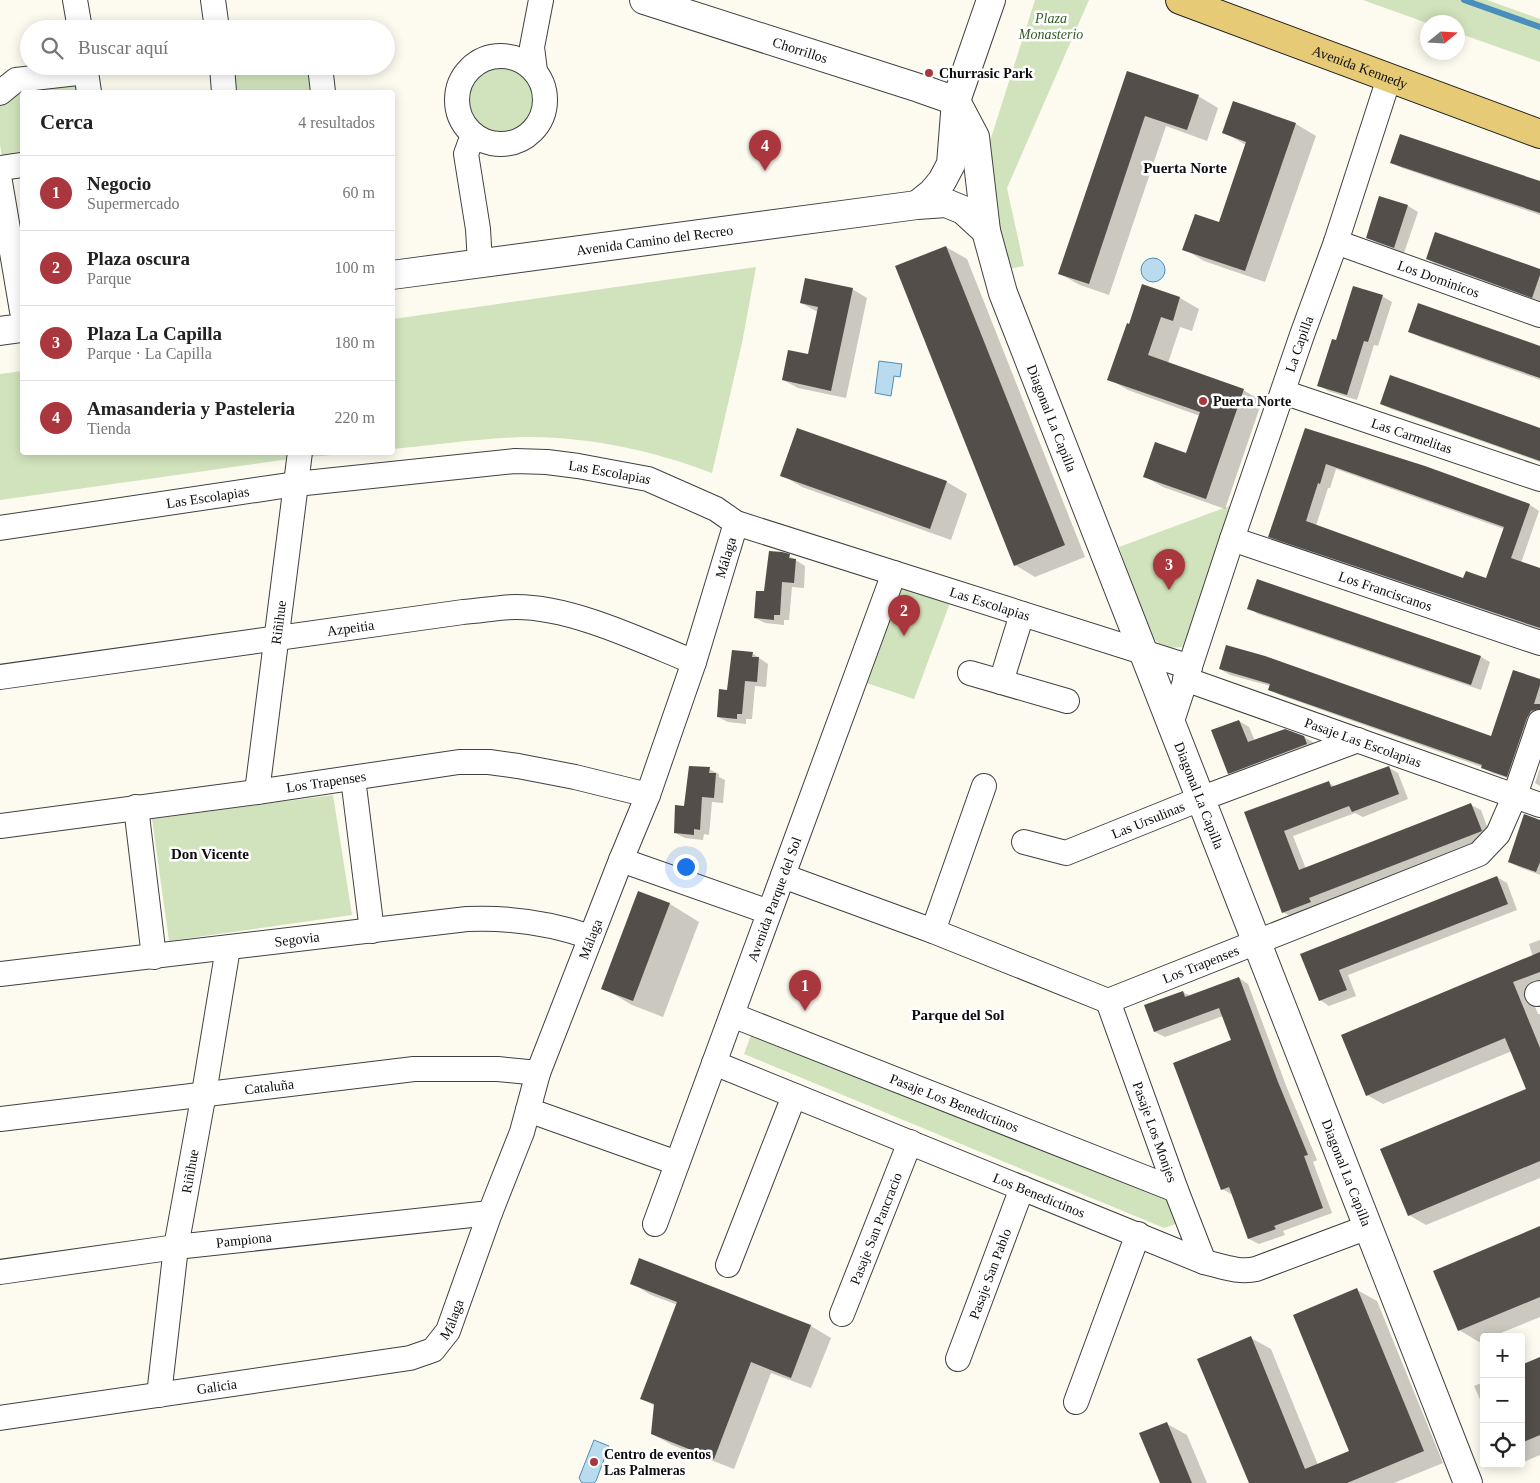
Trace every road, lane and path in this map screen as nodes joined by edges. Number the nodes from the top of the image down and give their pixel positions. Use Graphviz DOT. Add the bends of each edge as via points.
graph roads {
  1 [pos="75,0"];
  2 [pos="213,0"];
  3 [pos="541,0"];
  4 [pos="644,0"];
  5 [pos="991,0"];
  6 [pos="1180,0"];
  7 [pos="686,6"];
  8 [pos="78,20"];
  9 [pos="216,20"];
  10 [pos="536,71"];
  11 [pos="223,75"];
  12 [pos="321,75"];
  13 [pos="87,77"];
  14 [pos="1389,78"];
  15 [pos="224,90"];
  16 [pos="323,90"];
  17 [pos="0,93"];
  18 [pos="956,101"];
  19 [pos="473,134"];
  20 [pos="1540,134"];
  21 [pos="20,165"];
  22 [pos="0,168"];
  23 [pos="942,181"];
  24 [pos="0,182"];
  25 [pos="918,205"];
  26 [pos="986,230"];
  27 [pos="1336,242"];
  28 [pos="480,263"];
  29 [pos="395,275"];
  30 [pos="20,299"];
  31 [pos="1540,316"];
  32 [pos="20,328"];
  33 [pos="0,331"];
  34 [pos="1283,392"];
  35 [pos="300,455"];
  36 [pos="1540,479"];
  37 [pos="296,484"];
  38 [pos="736,523"];
  39 [pos="0,528"];
  40 [pos="1232,539"];
  41 [pos="894,573"];
  42 [pos="1022,614"];
  43 [pos="276,638"];
  44 [pos="1540,643"];
  45 [pos="1143,652"];
  46 [pos="694,662"];
  47 [pos="970,672"];
  48 [pos="1188,673"];
  49 [pos="0,677"];
  50 [pos="1001,682"];
  51 [pos="1067,702"];
  52 [pos="1540,722"];
  53 [pos="1171,724"];
  54 [pos="1358,740"];
  55 [pos="353,778"];
  56 [pos="984,786"];
  57 [pos="257,792"];
  58 [pos="648,795"];
  59 [pos="1515,795"];
  60 [pos="1200,799"];
  61 [pos="1540,805"];
  62 [pos="136,807"];
  63 [pos="0,826"];
  64 [pos="1024,842"];
  65 [pos="620,860"];
  66 [pos="782,876"];
  67 [pos="769,912"];
  68 [pos="372,931"];
  69 [pos="933,931"];
  70 [pos="591,937"];
  71 [pos="1256,943"];
  72 [pos="228,948"];
  73 [pos="154,956"];
  74 [pos="0,974"];
  75 [pos="1108,1001"];
  76 [pos="732,1015"];
  77 [pos="714,1063"];
  78 [pos="538,1073"];
  79 [pos="204,1094"];
  80 [pos="794,1096"];
  81 [pos="528,1110"];
  82 [pos="0,1119"];
  83 [pos="910,1142"];
  84 [pos="677,1163"];
  85 [pos="1022,1188"];
  86 [pos="1176,1190"];
  87 [pos="490,1213"];
  88 [pos="655,1224"];
  89 [pos="1368,1227"];
  90 [pos="1138,1234"];
  91 [pos="176,1247"];
  92 [pos="1204,1262"];
  93 [pos="728,1265"];
  94 [pos="0,1272"];
  95 [pos="842,1314"];
  96 [pos="433,1350"];
  97 [pos="958,1359"];
  98 [pos="159,1395"];
  99 [pos="1076,1402"];
  100 [pos="0,1418"];
  101 [pos="1468,1483"];
  1 -- 8 [label="street"];
  2 -- 9 [label="street"];
  3 -- 10 [label="street" via="532,47"];
  4 -- 7 [label="street, Chorrillos"];
  5 -- 18 [label="street"];
  6 -- 14 [label="main road, Avenida Kennedy"];
  7 -- 18 [label="street, Chorrillos"];
  10 -- 19 [label="street" via="546,98 544,113 533,132 515,143 500,145 486,142"];
  10 -- 19 [label="street" via="510,56 482,60 470,69 461,81 457,95 463,123"];
  11 -- 15 [label="street"];
  12 -- 16 [label="street"];
  13 -- 17 [label="street" via="16,80"];
  14 -- 20 [label="main road, Avenida Kennedy"];
  14 -- 27 [label="street, La Capilla"];
  18 -- 23 [label="street" via="951,164"];
  18 -- 26 [label="street, Diagonal La Capilla" via="975,137"];
  19 -- 28 [label="street" via="466,154"];
  21 -- 22 [label="street"];
  23 -- 25 [label="street"];
  23 -- 26 [label="street" via="958,186 970,197"];
  24 -- 30 [label="street"];
  25 -- 26 [label="street, Avenida Camino del Recreo" via="946,203 963,210"];
  25 -- 28 [label="street, Avenida Camino del Recreo"];
  26 -- 45 [label="street, Diagonal La Capilla" via="1003,293"];
  27 -- 31 [label="street, Los Dominicos"];
  27 -- 34 [label="street, La Capilla"];
  28 -- 29 [label="street, Avenida Camino del Recreo"];
  32 -- 33 [label="street"];
  34 -- 36 [label="street, Las Carmelitas"];
  34 -- 40 [label="street, La Capilla"];
  35 -- 37 [label="street, Riñihue"];
  37 -- 38 [label="street, Las Escolapias" via="491,463 547,462 648,479 716,509"];
  37 -- 39 [label="street, Las Escolapias"];
  37 -- 43 [label="street, Riñihue"];
  38 -- 41 [label="street, Las Escolapias"];
  38 -- 46 [label="street, Málaga"];
  40 -- 44 [label="street, Los Franciscanos"];
  40 -- 48 [label="street, La Capilla"];
  41 -- 42 [label="street, Las Escolapias"];
  41 -- 66 [label="street, Avenida Parque del Sol"];
  42 -- 45 [label="street, Las Escolapias"];
  42 -- 50 [label="street"];
  43 -- 46 [label="street, Azpeitia" via="517,607 561,613 602,625"];
  43 -- 49 [label="street, Azpeitia"];
  43 -- 57 [label="street, Riñihue"];
  45 -- 48 [label="street, Las Escolapias"];
  45 -- 53 [label="street, Diagonal La Capilla"];
  46 -- 58 [label="street, Málaga"];
  47 -- 50 [label="street"];
  48 -- 53 [label="street, La Capilla"];
  48 -- 54 [label="street, Pasaje Las Escolapias"];
  50 -- 51 [label="street"];
  52 -- 59 [label="street, Los Trapenses"];
  53 -- 60 [label="street, Diagonal La Capilla"];
  54 -- 59 [label="street, Pasaje Las Escolapias"];
  54 -- 60 [label="street, Las Ursulinas"];
  55 -- 57 [label="street, Los Trapenses"];
  55 -- 58 [label="street, Los Trapenses" via="459,762 489,762 575,777"];
  55 -- 68 [label="street"];
  56 -- 69 [label="street"];
  57 -- 62 [label="street, Los Trapenses"];
  58 -- 65 [label="street, Málaga"];
  59 -- 61 [label="street, Pasaje Las Escolapias"];
  59 -- 71 [label="street, Los Trapenses" via="1498,834 1479,854"];
  60 -- 64 [label="street, Las Ursulinas" via="1066,853"];
  60 -- 71 [label="street, Diagonal La Capilla"];
  62 -- 63 [label="street, Los Trapenses"];
  62 -- 73 [label="street"];
  65 -- 67 [label="street"];
  65 -- 70 [label="street, Málaga"];
  66 -- 67 [label="street, Avenida Parque del Sol"];
  66 -- 69 [label="street"];
  67 -- 76 [label="street, Avenida Parque del Sol"];
  68 -- 70 [label="street, Segovia" via="491,918 539,922"];
  68 -- 72 [label="street, Segovia"];
  69 -- 75 [label="street"];
  70 -- 78 [label="street, Málaga"];
  71 -- 75 [label="street, Los Trapenses"];
  71 -- 89 [label="street, Diagonal La Capilla"];
  72 -- 73 [label="street, Segovia"];
  72 -- 79 [label="street, Riñihue"];
  73 -- 74 [label="street, Segovia"];
  75 -- 86 [label="street, Pasaje Los Monjes"];
  76 -- 77 [label="street, Avenida Parque del Sol"];
  76 -- 86 [label="street, Pasaje Los Benedictinos"];
  77 -- 80 [label="street, Los Benedictinos"];
  77 -- 84 [label="street, Avenida Parque del Sol"];
  78 -- 79 [label="street, Cataluña" via="498,1069 414,1069"];
  78 -- 81 [label="street, Málaga"];
  79 -- 82 [label="street, Cataluña"];
  79 -- 91 [label="street, Riñihue"];
  80 -- 83 [label="street, Los Benedictinos"];
  80 -- 93 [label="street"];
  81 -- 84 [label="street"];
  81 -- 87 [label="street, Málaga"];
  83 -- 85 [label="street, Los Benedictinos"];
  83 -- 95 [label="street, Pasaje San Pancracio"];
  84 -- 88 [label="street, Avenida Parque del Sol"];
  85 -- 90 [label="street, Los Benedictinos"];
  85 -- 97 [label="street, Pasaje San Pablo"];
  86 -- 92 [label="street, Pasaje Los Monjes"];
  87 -- 91 [label="street, Pampiona"];
  87 -- 96 [label="street, Málaga" via="448,1331"];
  89 -- 92 [label="street, Los Benedictinos" via="1256,1270 1236,1270"];
  89 -- 101 [label="street, Diagonal La Capilla"];
  90 -- 92 [label="street, Los Benedictinos"];
  90 -- 99 [label="street"];
  91 -- 94 [label="street, Pampiona"];
  91 -- 98 [label="street, Riñihue"];
  96 -- 98 [label="street, Galicia" via="410,1358"];
  98 -- 100 [label="street, Galicia"];
}
